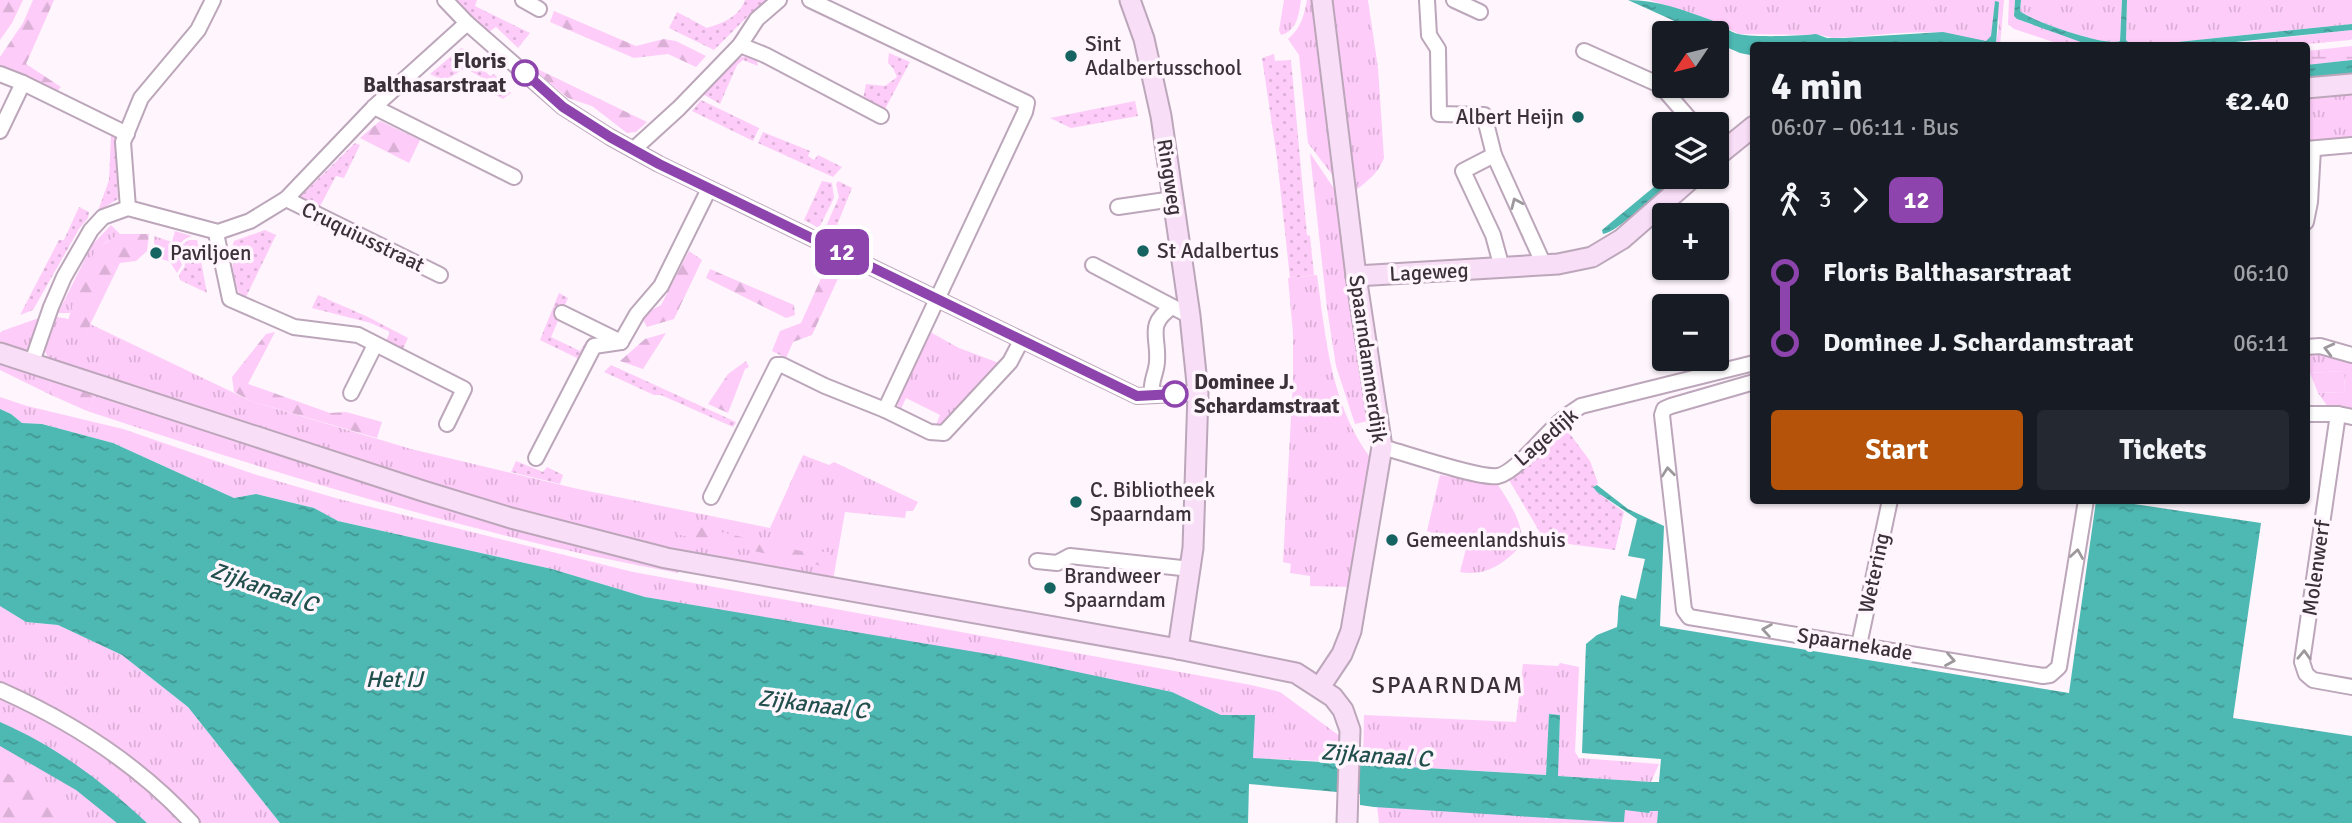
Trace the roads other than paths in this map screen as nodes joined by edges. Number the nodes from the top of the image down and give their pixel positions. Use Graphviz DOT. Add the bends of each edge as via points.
graph roads {
  1 [pos="213,0"];
  2 [pos="445,0"];
  3 [pos="523,0"];
  4 [pos="779,0"];
  5 [pos="810,0"];
  6 [pos="1130,0"];
  7 [pos="1322,0"];
  8 [pos="1427,0"];
  9 [pos="1454,0"];
  10 [pos="539,9"];
  11 [pos="1480,12"];
  12 [pos="467,23"];
  13 [pos="740,45"];
  14 [pos="1584,51"];
  15 [pos="0,75"];
  16 [pos="23,83"];
  17 [pos="2352,84"];
  18 [pos="2310,88"];
  19 [pos="374,107"];
  20 [pos="1684,112"];
  21 [pos="881,116"];
  22 [pos="1750,129"];
  23 [pos="0,131"];
  24 [pos="127,134"];
  25 [pos="1729,145"];
  26 [pos="2352,145"];
  27 [pos="634,149"];
  28 [pos="2310,149"];
  29 [pos="1494,155"];
  30 [pos="514,177"];
  31 [pos="709,188"];
  32 [pos="1679,189"];
  33 [pos="1174,198"];
  34 [pos="286,199"];
  35 [pos="2310,202"];
  36 [pos="1118,207"];
  37 [pos="128,208"];
  38 [pos="218,232"];
  39 [pos="1093,265"];
  40 [pos="1544,265"];
  41 [pos="1502,268"];
  42 [pos="440,275"];
  43 [pos="1356,276"];
  44 [pos="937,300"];
  45 [pos="1172,307"];
  46 [pos="562,313"];
  47 [pos="1190,316"];
  48 [pos="1021,341"];
  49 [pos="621,342"];
  50 [pos="375,345"];
  51 [pos="2310,347"];
  52 [pos="0,353"];
  53 [pos="2352,355"];
  54 [pos="32,362"];
  55 [pos="1750,364"];
  56 [pos="1750,384"];
  57 [pos="351,393"];
  58 [pos="1198,393"];
  59 [pos="1152,396"];
  60 [pos="885,410"];
  61 [pos="2310,414"];
  62 [pos="2345,416"];
  63 [pos="447,424"];
  64 [pos="1382,447"];
  65 [pos="536,458"];
  66 [pos="711,497"];
  67 [pos="1888,504"];
  68 [pos="2085,504"];
  69 [pos="1037,561"];
  70 [pos="1191,569"];
  71 [pos="1859,645"];
  72 [pos="1178,649"];
  73 [pos="1320,687"];
  74 [pos="2352,687"];
  75 [pos="0,690"];
  76 [pos="192,823"];
  77 [pos="1347,823"];
  1 -- 24 [label="street" via="198,30 141,99"];
  2 -- 12 [label="street"];
  3 -- 10 [label="street"];
  4 -- 13 [label="street" via="757,19"];
  5 -- 44 [label="street" via="1027,103"];
  6 -- 33 [label="street, Ringweg" via="1154,82"];
  7 -- 43 [label="street, Spaarndammerdijk"];
  8 -- 29 [label="street" via="1429,35 1438,49 1439,114 1484,115"];
  9 -- 11 [label="street"];
  12 -- 19 [label="street"];
  12 -- 27 [label="street" via="563,107"];
  13 -- 21 [label="street"];
  13 -- 27 [label="street"];
  14 -- 20 [label="street" via="1660,85"];
  15 -- 16 [label="street"];
  16 -- 23 [label="street"];
  16 -- 24 [label="street"];
  17 -- 18 [label="street"];
  19 -- 30 [label="street"];
  19 -- 34 [label="street"];
  22 -- 25 [label="street"];
  24 -- 37 [label="street" via="123,142"];
  26 -- 28 [label="street"];
  27 -- 31 [label="street"];
  28 -- 35 [label="street"];
  40 -- 29 [label="street, one-way"];
  29 -- 41 [label="street, Lageweg" via="1463,171 1493,235"];
  31 -- 44 [label="street"];
  31 -- 49 [label="street" via="661,286"];
  32 -- 40 [label="street, Lageweg" via="1622,239 1592,257"];
  33 -- 36 [label="street"];
  33 -- 47 [label="street, Ringweg"];
  34 -- 38 [label="street" via="250,221"];
  34 -- 42 [label="street, Cruquiusstraat"];
  37 -- 38 [label="street"];
  37 -- 54 [label="street" via="103,217 91,230 64,277"];
  38 -- 50 [label="street" via="230,299 293,327 358,335"];
  39 -- 45 [label="street"];
  40 -- 41 [label="street, Lageweg"];
  41 -- 43 [label="street, Lageweg"];
  43 -- 64 [label="street, Spaarndammerdijk"];
  44 -- 48 [label="street"];
  44 -- 60 [label="street"];
  45 -- 47 [label="street"];
  45 -- 59 [label="street" via="1160,315 1154,328 1157,365 1150,383"];
  46 -- 49 [label="street"];
  47 -- 58 [label="street, Ringweg"];
  48 -- 59 [label="street" via="1137,396"];
  48 -- 60 [label="street" via="1010,362 944,433 930,432"];
  49 -- 65 [label="street" via="594,346"];
  50 -- 57 [label="street"];
  50 -- 63 [label="street" via="464,389"];
  53 -- 51 [label="street, one-way"];
  52 -- 54 [label="street"];
  54 -- 72 [label="street" via="460,503 666,558"];
  55 -- 64 [label="street, Lagedijk" via="1581,406 1560,419 1501,476"];
  71 -- 56 [label="street, Spaarnekade, one-way" via="1685,614 1662,415 1664,409"];
  58 -- 59 [label="street"];
  58 -- 70 [label="street, Ringweg"];
  60 -- 66 [label="street" via="777,365"];
  61 -- 62 [label="street"];
  74 -- 62 [label="street, Molenwerf, one-way" via="2313,680 2302,662"];
  64 -- 73 [label="street, Spaarndammerdijk" via="1351,631"];
  67 -- 71 [label="street, Wetering"];
  71 -- 68 [label="street, Spaarnekade, one-way" via="2050,675 2059,667"];
  69 -- 70 [label="street" via="1057,564 1070,556"];
  70 -- 72 [label="street, Ringweg"];
  72 -- 73 [label="street" via="1296,673"];
  73 -- 77 [label="street" via="1348,719"];
  75 -- 76 [label="street" via="96,741 157,788"];
}
